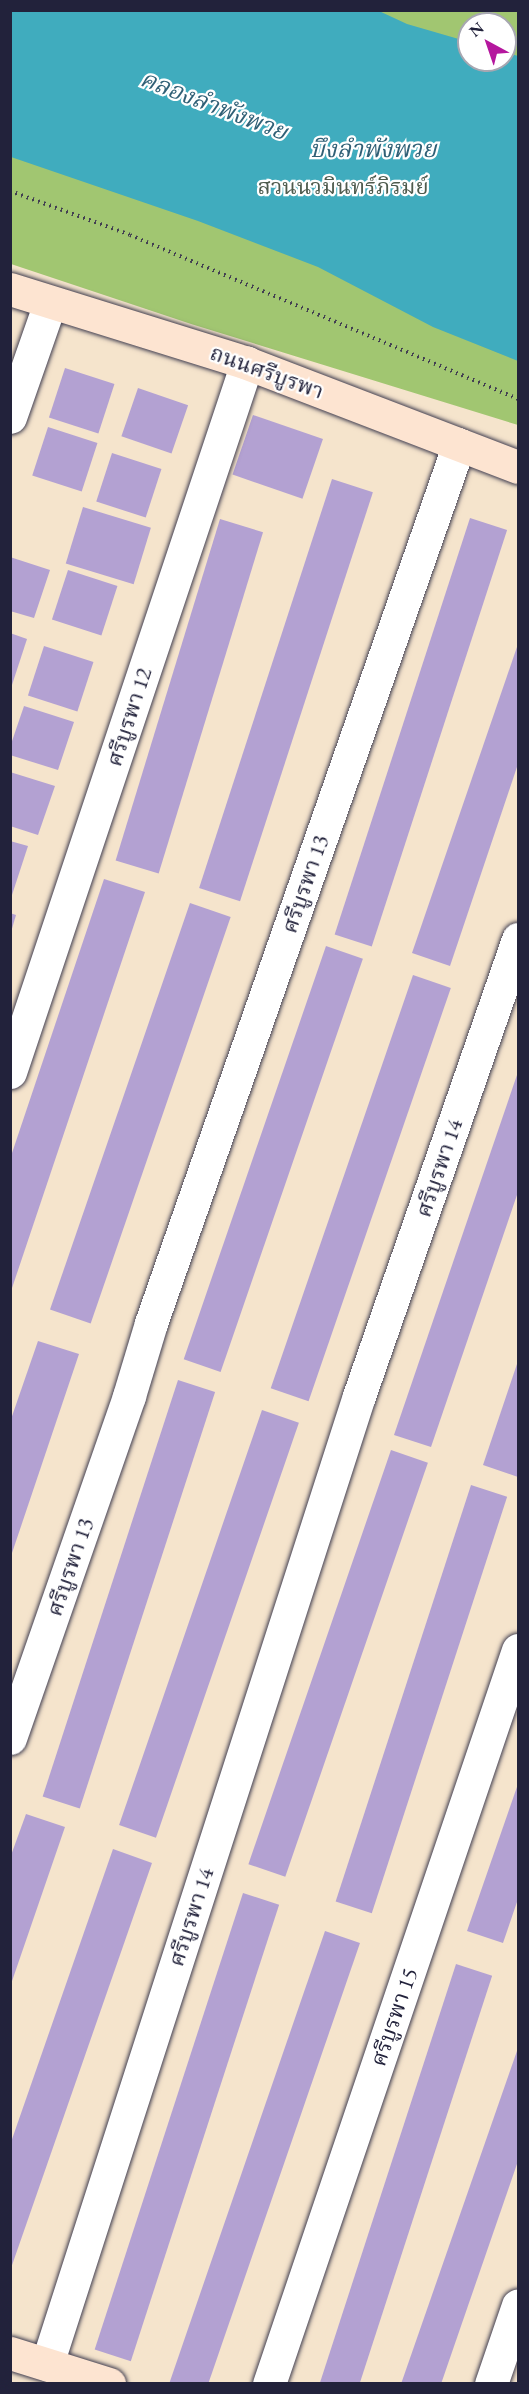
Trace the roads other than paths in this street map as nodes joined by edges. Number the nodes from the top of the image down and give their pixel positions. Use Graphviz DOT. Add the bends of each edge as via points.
graph roads {
  1 [pos="10,289"];
  2 [pos="50,303"];
  3 [pos="248,363"];
  4 [pos="10,417"];
  5 [pos="459,444"];
  6 [pos="519,467"];
  7 [pos="519,939"];
  8 [pos="10,1072"];
  9 [pos="519,1650"];
  10 [pos="10,1738"];
  11 [pos="519,2305"];
  12 [pos="10,2353"];
  13 [pos="47,2364"];
  14 [pos="109,2384"];
  15 [pos="269,2384"];
  16 [pos="491,2384"];
  1 -- 2 [label="street, ถนนศรีบูรพา"];
  2 -- 3 [label="street, ถนนศรีบูรพา"];
  2 -- 4 [label="street"];
  3 -- 5 [label="street, ถนนศรีบูรพา"];
  3 -- 8 [label="street, ศรีบูรพา 12"];
  5 -- 6 [label="street, ถนนศรีบูรพา"];
  5 -- 10 [label="street, ศรีบูรพา 13"];
  7 -- 13 [label="street, ศรีบูรพา 14" via="359,1396"];
  9 -- 15 [label="street, ศรีบูรพา 15"];
  11 -- 16 [label="street"];
  12 -- 13 [label="street"];
  13 -- 14 [label="street"];
}
